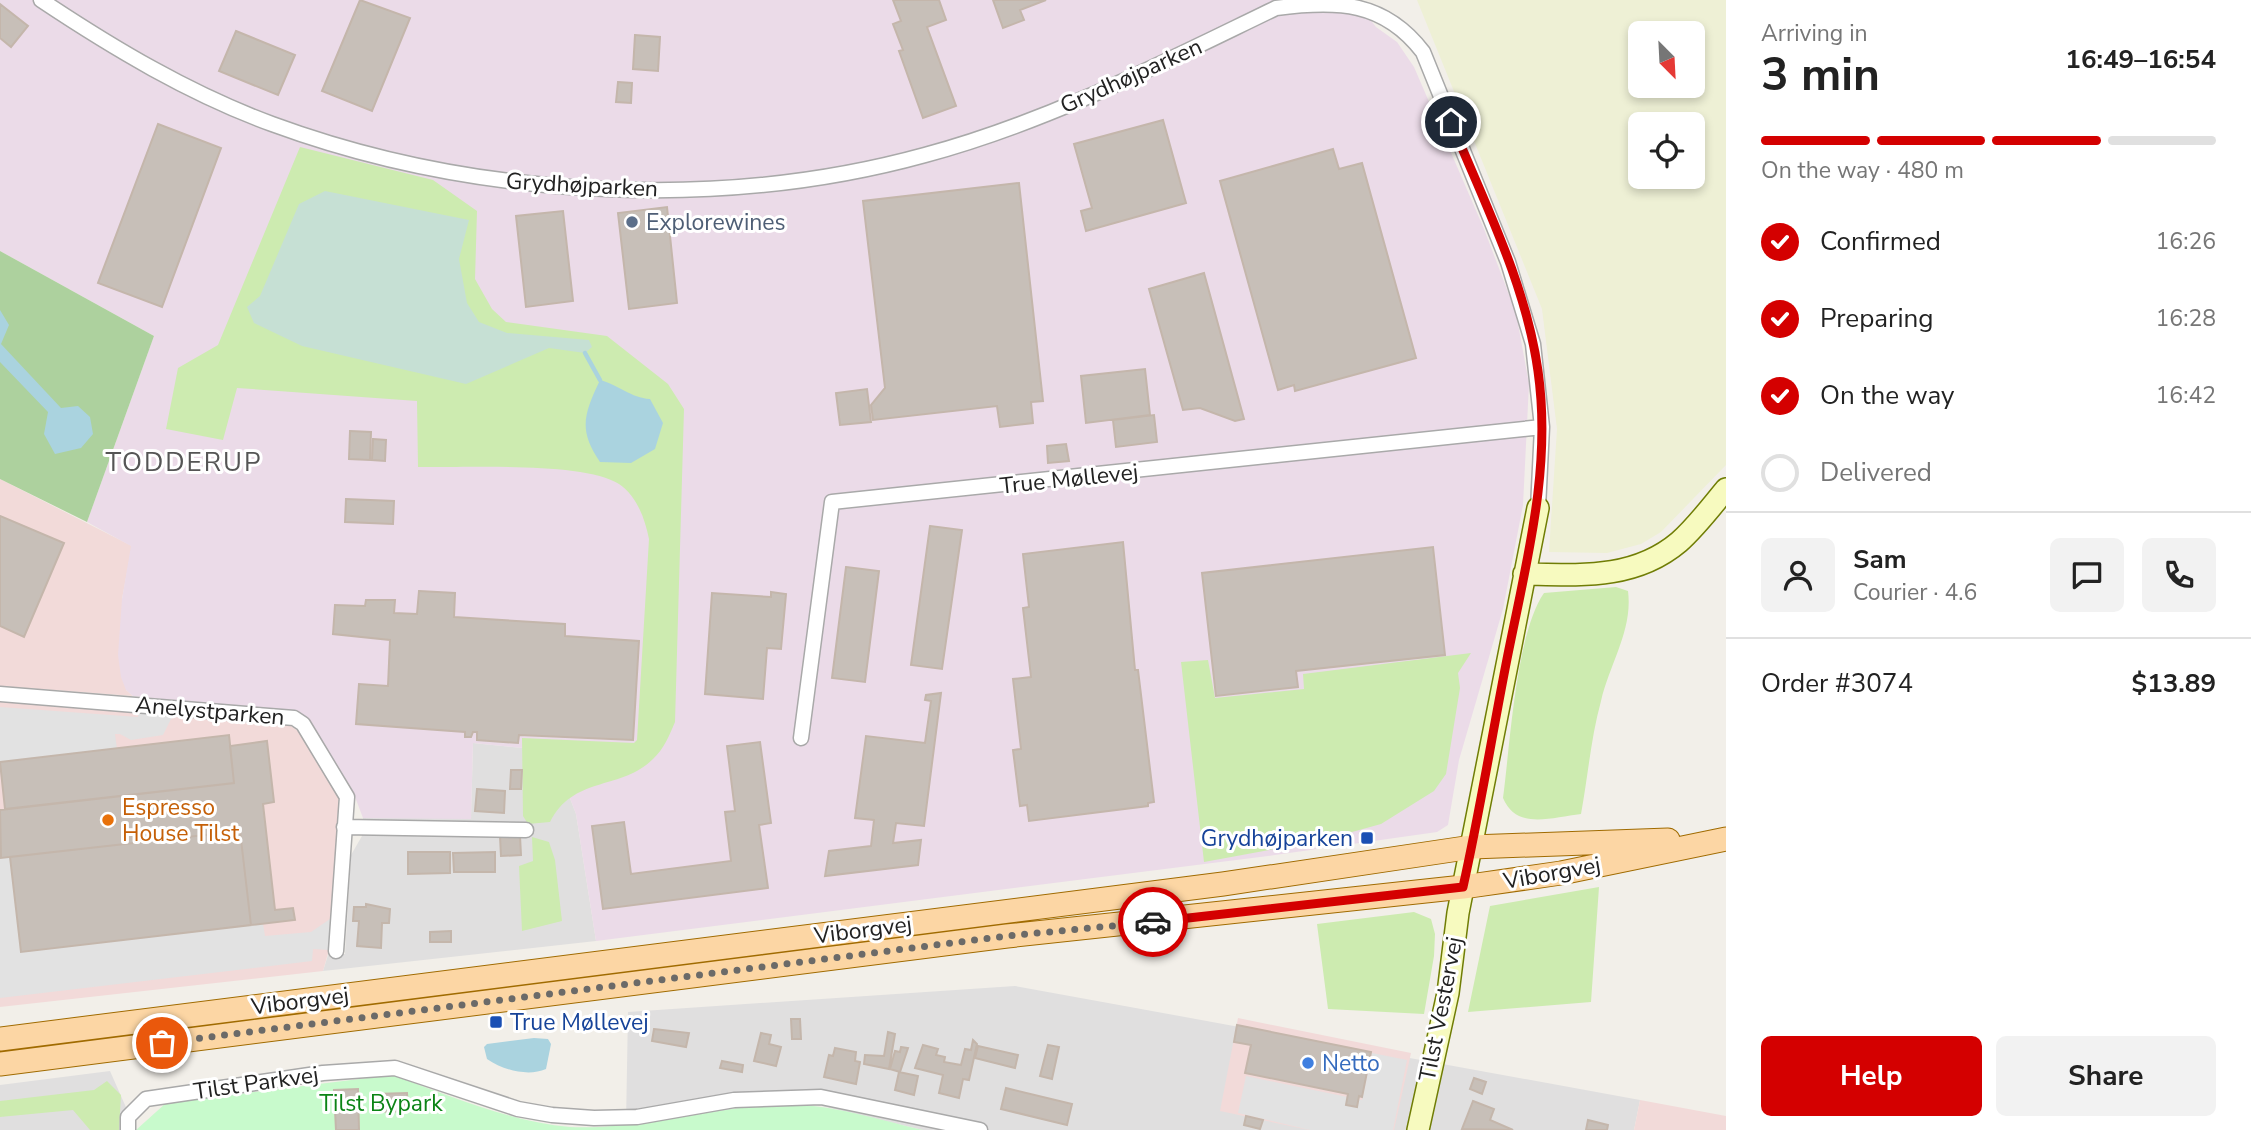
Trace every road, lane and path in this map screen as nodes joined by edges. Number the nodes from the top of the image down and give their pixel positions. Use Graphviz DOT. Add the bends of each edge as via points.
graph roads {
  1 [pos="41,0"];
  2 [pos="1542,427"];
  3 [pos="1726,489"];
  4 [pos="1538,508"];
  5 [pos="1524,574"];
  6 [pos="0,694"];
  7 [pos="801,738"];
  8 [pos="344,827"];
  9 [pos="526,830"];
  10 [pos="1726,839"];
  11 [pos="1472,847"];
  12 [pos="1463,887"];
  13 [pos="336,951"];
  14 [pos="0,1038"];
  15 [pos="0,1064"];
  16 [pos="128,1130"];
  17 [pos="980,1130"];
  18 [pos="1418,1130"];
  1 -- 2 [label="street, Grydhøjparken" via="104,42 184,83 270,123 364,154 495,181 597,189 706,190 923,156 1016,127 1276,8 1300,2 1342,2 1378,11 1404,28 1423,52 1508,262 1533,344"];
  2 -- 4 [label="street, Grydhøjparken"];
  2 -- 7 [label="street, True Møllevej" via="832,502"];
  3 -- 5 [label="street" via="1681,540 1643,564 1598,575"];
  4 -- 5 [label="street, Grydhøjparken"];
  5 -- 11 [label="street, Grydhøjparken"];
  6 -- 8 [label="street, Anelystparken" via="294,718 303,724 344,788 348,797"];
  8 -- 9 [label="street"];
  8 -- 13 [label="street, Anelystparken"];
  10 -- 11 [label="main road, Viborgvej"];
  10 -- 12 [label="main road, Viborgvej" via="1561,873"];
  11 -- 12 [label="street, Tilst Vestervej"];
  11 -- 14 [label="main road, Viborgvej" via="1223,884"];
  12 -- 15 [label="main road, Viborgvej" via="1007,936"];
  12 -- 18 [label="street, Tilst Vestervej" via="1448,993"];
  16 -- 17 [label="street, Tilst Parkvej" via="128,1117 146,1099 323,1073 395,1068 518,1109 552,1115 637,1117 734,1100 821,1097"];
}
